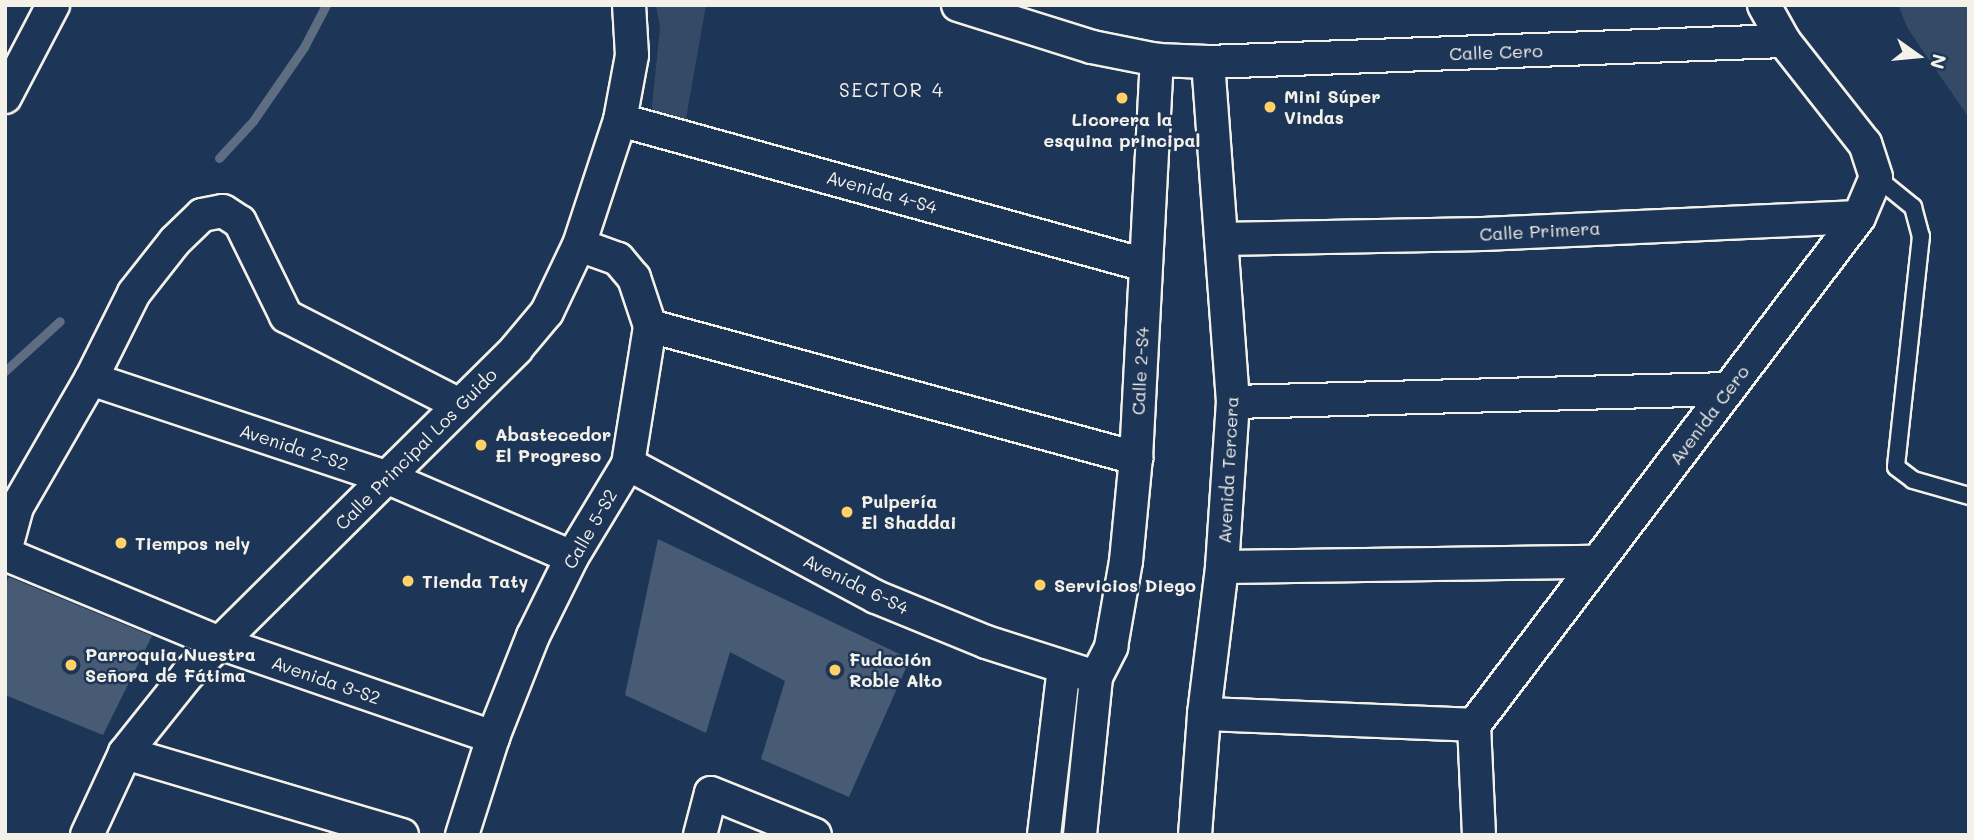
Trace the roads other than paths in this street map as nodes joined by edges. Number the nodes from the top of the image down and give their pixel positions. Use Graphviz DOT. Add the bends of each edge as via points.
graph roads {
  1 [pos="629,5"];
  2 [pos="958,5"];
  3 [pos="1764,5"];
  4 [pos="46,8"];
  5 [pos="1784,41"];
  6 [pos="1157,60"];
  7 [pos="1208,62"];
  8 [pos="5,97"];
  9 [pos="620,120"];
  10 [pos="1876,177"];
  11 [pos="1859,217"];
  12 [pos="1221,239"];
  13 [pos="579,245"];
  14 [pos="1145,265"];
  15 [pos="650,327"];
  16 [pos="91,379"];
  17 [pos="1728,389"];
  18 [pos="1233,402"];
  19 [pos="460,405"];
  20 [pos="1136,458"];
  21 [pos="628,464"];
  22 [pos="386,477"];
  23 [pos="1969,496"];
  24 [pos="5,552"];
  25 [pos="572,557"];
  26 [pos="1596,562"];
  27 [pos="1222,567"];
  28 [pos="220,643"];
  29 [pos="1065,668"];
  30 [pos="1096,677"];
  31 [pos="1204,714"];
  32 [pos="1474,725"];
  33 [pos="494,737"];
  34 [pos="125,753"];
  35 [pos="87,835"];
  36 [pos="402,835"];
  37 [pos="462,835"];
  38 [pos="700,835"];
  39 [pos="815,835"];
  40 [pos="1044,835"];
  41 [pos="1080,835"];
  42 [pos="1195,835"];
  43 [pos="1479,835"];
  1 -- 9 [label="street, Calle Principal Los Guido" via="632,55"];
  2 -- 6 [label="street, Calle Cero" via="1092,47"];
  3 -- 5 [label="street"];
  4 -- 8 [label="street"];
  5 -- 7 [label="street, Calle Cero"];
  5 -- 10 [label="street" via="1865,144"];
  6 -- 7 [label="street, Calle Cero"];
  6 -- 14 [label="street, Calle 2-S4"];
  7 -- 12 [label="street, Avenida Tercera"];
  9 -- 13 [label="street, Calle Principal Los Guido"];
  9 -- 14 [label="street, Avenida 4-S4"];
  10 -- 11 [label="street, Avenida Cero"];
  10 -- 23 [label="lane" via="1913,207 1921,236 1896,467 1913,480"];
  11 -- 12 [label="street, Calle Primera" via="1483,234"];
  11 -- 17 [label="street, Avenida Cero"];
  12 -- 18 [label="street, Avenida Tercera"];
  13 -- 15 [label="street, Calle 5-S2" via="618,259 634,278"];
  13 -- 19 [label="street, Calle Principal Los Guido" via="547,312"];
  14 -- 20 [label="street, Calle 2-S4"];
  15 -- 20 [label="street"];
  15 -- 21 [label="street, Calle 5-S2"];
  16 -- 19 [label="street" via="134,293 202,215 223,211 240,222 286,316"];
  16 -- 22 [label="street, Avenida 2-S2"];
  16 -- 24 [label="street" via="17,508"];
  17 -- 18 [label="street"];
  17 -- 26 [label="street, Avenida Cero"];
  18 -- 27 [label="street, Avenida Tercera"];
  19 -- 22 [label="street, Calle Principal Los Guido"];
  20 -- 30 [label="street, Calle 2-S4" via="1126,561 1111,647"];
  21 -- 25 [label="street, Calle 5-S2"];
  21 -- 29 [label="street, Avenida 6-S4" via="876,597"];
  22 -- 25 [label="street, Avenida 2-S2"];
  22 -- 28 [label="street, Calle Principal Los Guido"];
  24 -- 28 [label="street, Avenida 3-S2"];
  25 -- 33 [label="street, Calle 5-S2" via="533,636"];
  26 -- 27 [label="street"];
  26 -- 32 [label="street, Avenida Cero"];
  27 -- 31 [label="street, Avenida Tercera"];
  28 -- 33 [label="street, Avenida 3-S2"];
  28 -- 34 [label="street, Calle Principal Los Guido" via="188,674"];
  29 -- 30 [label="street, Avenida 6-S4"];
  29 -- 40 [label="street"];
  30 -- 41 [label="street"];
  31 -- 32 [label="street"];
  31 -- 42 [label="street, Avenida Tercera"];
  32 -- 43 [label="street"];
  33 -- 37 [label="street, Calle 5-S2"];
  34 -- 35 [label="street, Calle Principal Los Guido"];
  34 -- 36 [label="street"];
  38 -- 39 [label="street" via="711,793"];
}
